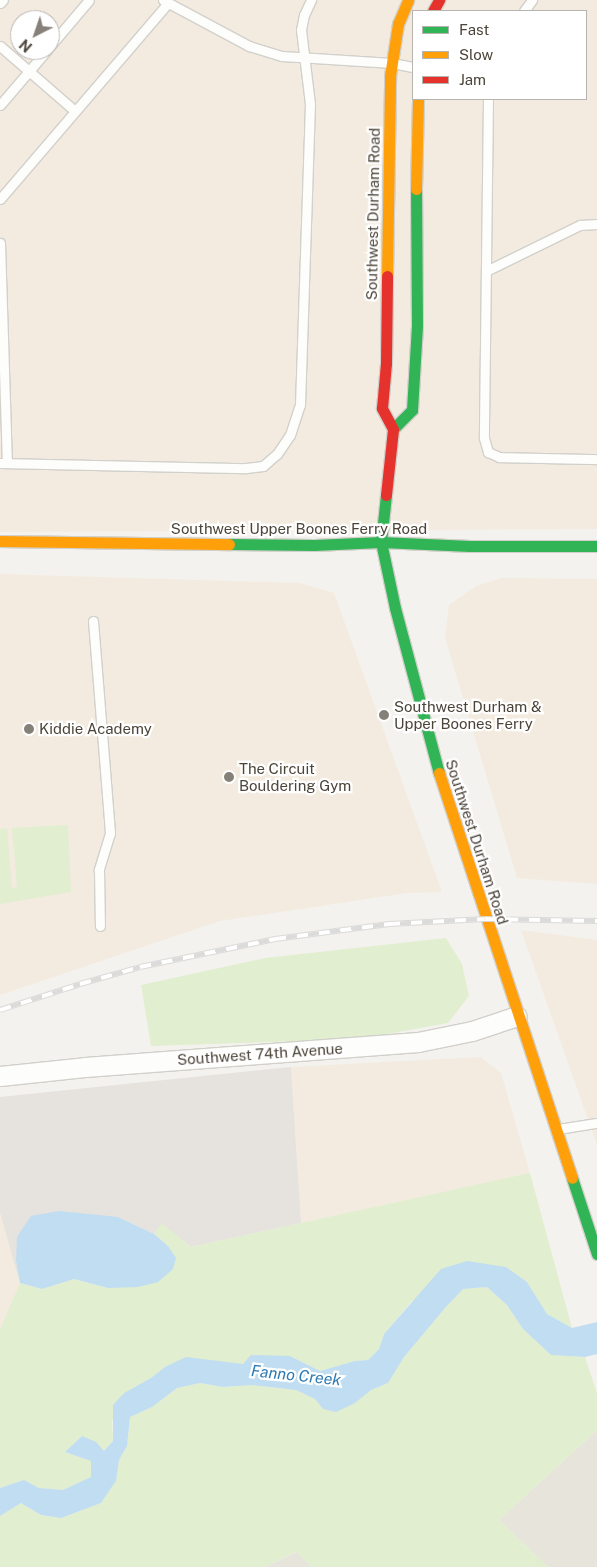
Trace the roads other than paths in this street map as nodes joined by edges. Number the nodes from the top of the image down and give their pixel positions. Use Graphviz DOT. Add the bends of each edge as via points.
graph roads {
  1 [pos="3,0"];
  2 [pos="89,0"];
  3 [pos="311,0"];
  4 [pos="408,0"];
  5 [pos="165,2"];
  6 [pos="0,3"];
  7 [pos="60,34"];
  8 [pos="0,46"];
  9 [pos="303,59"];
  10 [pos="38,60"];
  11 [pos="392,63"];
  12 [pos="412,67"];
  13 [pos="29,71"];
  14 [pos="418,100"];
  15 [pos="488,100"];
  16 [pos="0,105"];
  17 [pos="75,111"];
  18 [pos="0,199"];
  19 [pos="597,224"];
  20 [pos="0,243"];
  21 [pos="486,271"];
  22 [pos="393,429"];
  23 [pos="597,459"];
  24 [pos="4,463"];
  25 [pos="0,541"];
  26 [pos="381,542"];
  27 [pos="597,546"];
  28 [pos="93,621"];
  29 [pos="100,926"];
  30 [pos="517,1016"];
  31 [pos="0,1076"];
  32 [pos="597,1123"];
  33 [pos="556,1129"];
  34 [pos="596,1250"];
  1 -- 6 [label="lane"];
  2 -- 7 [label="lane"];
  3 -- 9 [label="lane" via="301,30"];
  4 -- 11 [label="main road, Southwest Durham Road" via="398,24"];
  5 -- 9 [label="lane" via="249,46"];
  5 -- 17 [label="lane"];
  8 -- 13 [label="lane"];
  9 -- 11 [label="lane"];
  9 -- 24 [label="lane" via="310,104 300,405 290,435 277,454 263,466 246,468"];
  10 -- 13 [label="lane"];
  11 -- 12 [label="lane"];
  11 -- 22 [label="main road, Southwest Durham Road" via="386,363 382,408"];
  13 -- 16 [label="lane"];
  13 -- 17 [label="lane"];
  14 -- 22 [label="main road" via="417,326 412,410"];
  15 -- 21 [label="lane"];
  17 -- 18 [label="lane"];
  19 -- 21 [label="lane" via="580,225"];
  20 -- 24 [label="lane"];
  21 -- 23 [label="lane" via="484,438 488,452 499,457"];
  22 -- 26 [label="main road, Southwest Durham Road"];
  25 -- 26 [label="main road, Southwest Upper Boones Ferry Road" via="314,545"];
  26 -- 27 [label="main road, Southwest Upper Boones Ferry Road"];
  26 -- 30 [label="main road, Southwest Durham Road" via="431,748"];
  28 -- 29 [label="lane" via="110,833 99,870"];
  30 -- 31 [label="street, Southwest 74th Avenue" via="472,1032 418,1042"];
  30 -- 33 [label="main road, Southwest Durham Road"];
  32 -- 33 [label="lane"];
  33 -- 34 [label="main road, Southwest Durham Road"];
}
